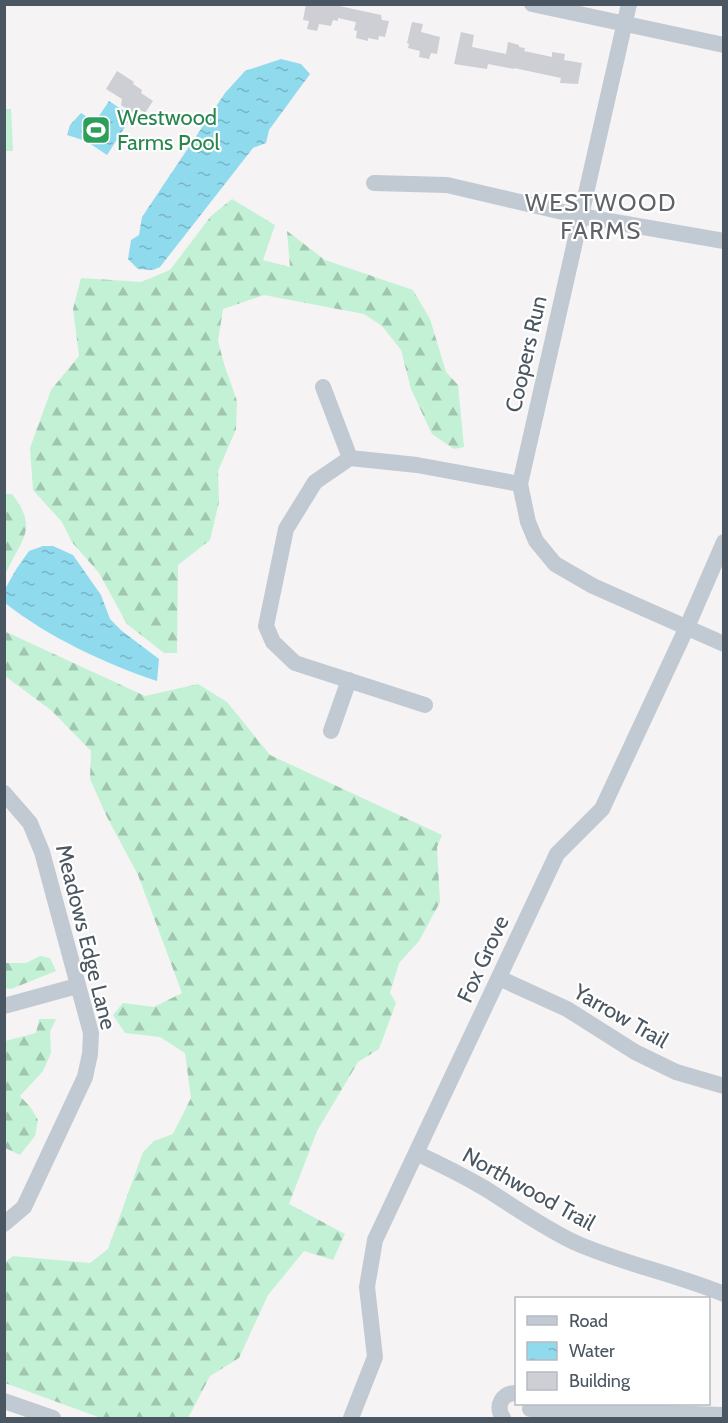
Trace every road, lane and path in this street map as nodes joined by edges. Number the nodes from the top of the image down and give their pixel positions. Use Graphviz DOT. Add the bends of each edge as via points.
graph roads {
  1 [pos="532,4"];
  2 [pos="629,4"];
  3 [pos="625,23"];
  4 [pos="723,45"];
  5 [pos="374,183"];
  6 [pos="580,216"];
  7 [pos="723,241"];
  8 [pos="323,387"];
  9 [pos="350,458"];
  10 [pos="520,484"];
  11 [pos="723,542"];
  12 [pos="687,627"];
  13 [pos="723,644"];
  14 [pos="349,680"];
  15 [pos="426,705"];
  16 [pos="331,732"];
  17 [pos="4,793"];
  18 [pos="499,978"];
  19 [pos="77,986"];
  20 [pos="4,1006"];
  21 [pos="723,1086"];
  22 [pos="417,1153"];
  23 [pos="4,1224"];
  24 [pos="723,1294"];
  25 [pos="515,1393"];
  26 [pos="4,1401"];
  27 [pos="528,1410"];
  28 [pos="723,1415"];
  29 [pos="53,1419"];
  30 [pos="351,1419"];
  31 [pos="503,1419"];
  1 -- 3 [label="street"];
  2 -- 3 [label="street, Coopers Run"];
  3 -- 4 [label="street"];
  3 -- 6 [label="street, Coopers Run"];
  5 -- 6 [label="street" via="447,186"];
  6 -- 7 [label="street"];
  6 -- 10 [label="street, Coopers Run"];
  8 -- 9 [label="street"];
  9 -- 10 [label="street" via="417,465"];
  9 -- 14 [label="street" via="315,482 286,529 266,626 273,642 295,663"];
  10 -- 12 [label="street, Coopers Run" via="536,541 555,564 593,586"];
  11 -- 12 [label="street, Fox Grove"];
  12 -- 13 [label="street, Coopers Run"];
  12 -- 18 [label="street, Fox Grove" via="602,809 557,854"];
  14 -- 15 [label="street"];
  14 -- 16 [label="street"];
  17 -- 19 [label="street, Meadows Edge Lane" via="30,823 42,852"];
  18 -- 21 [label="street, Yarrow Trail" via="567,1009 635,1052 676,1072"];
  18 -- 22 [label="street, Fox Grove"];
  19 -- 20 [label="street"];
  19 -- 23 [label="street, Meadows Edge Lane" via="91,1033 85,1077 24,1207"];
  22 -- 24 [label="street, Northwood Trail" via="572,1240"];
  22 -- 30 [label="street, Fox Grove" via="375,1240 367,1287 375,1357"];
  25 -- 31 [label="street" via="501,1400 499,1413"];
  26 -- 29 [label="street"];
  27 -- 28 [label="street"];
}
